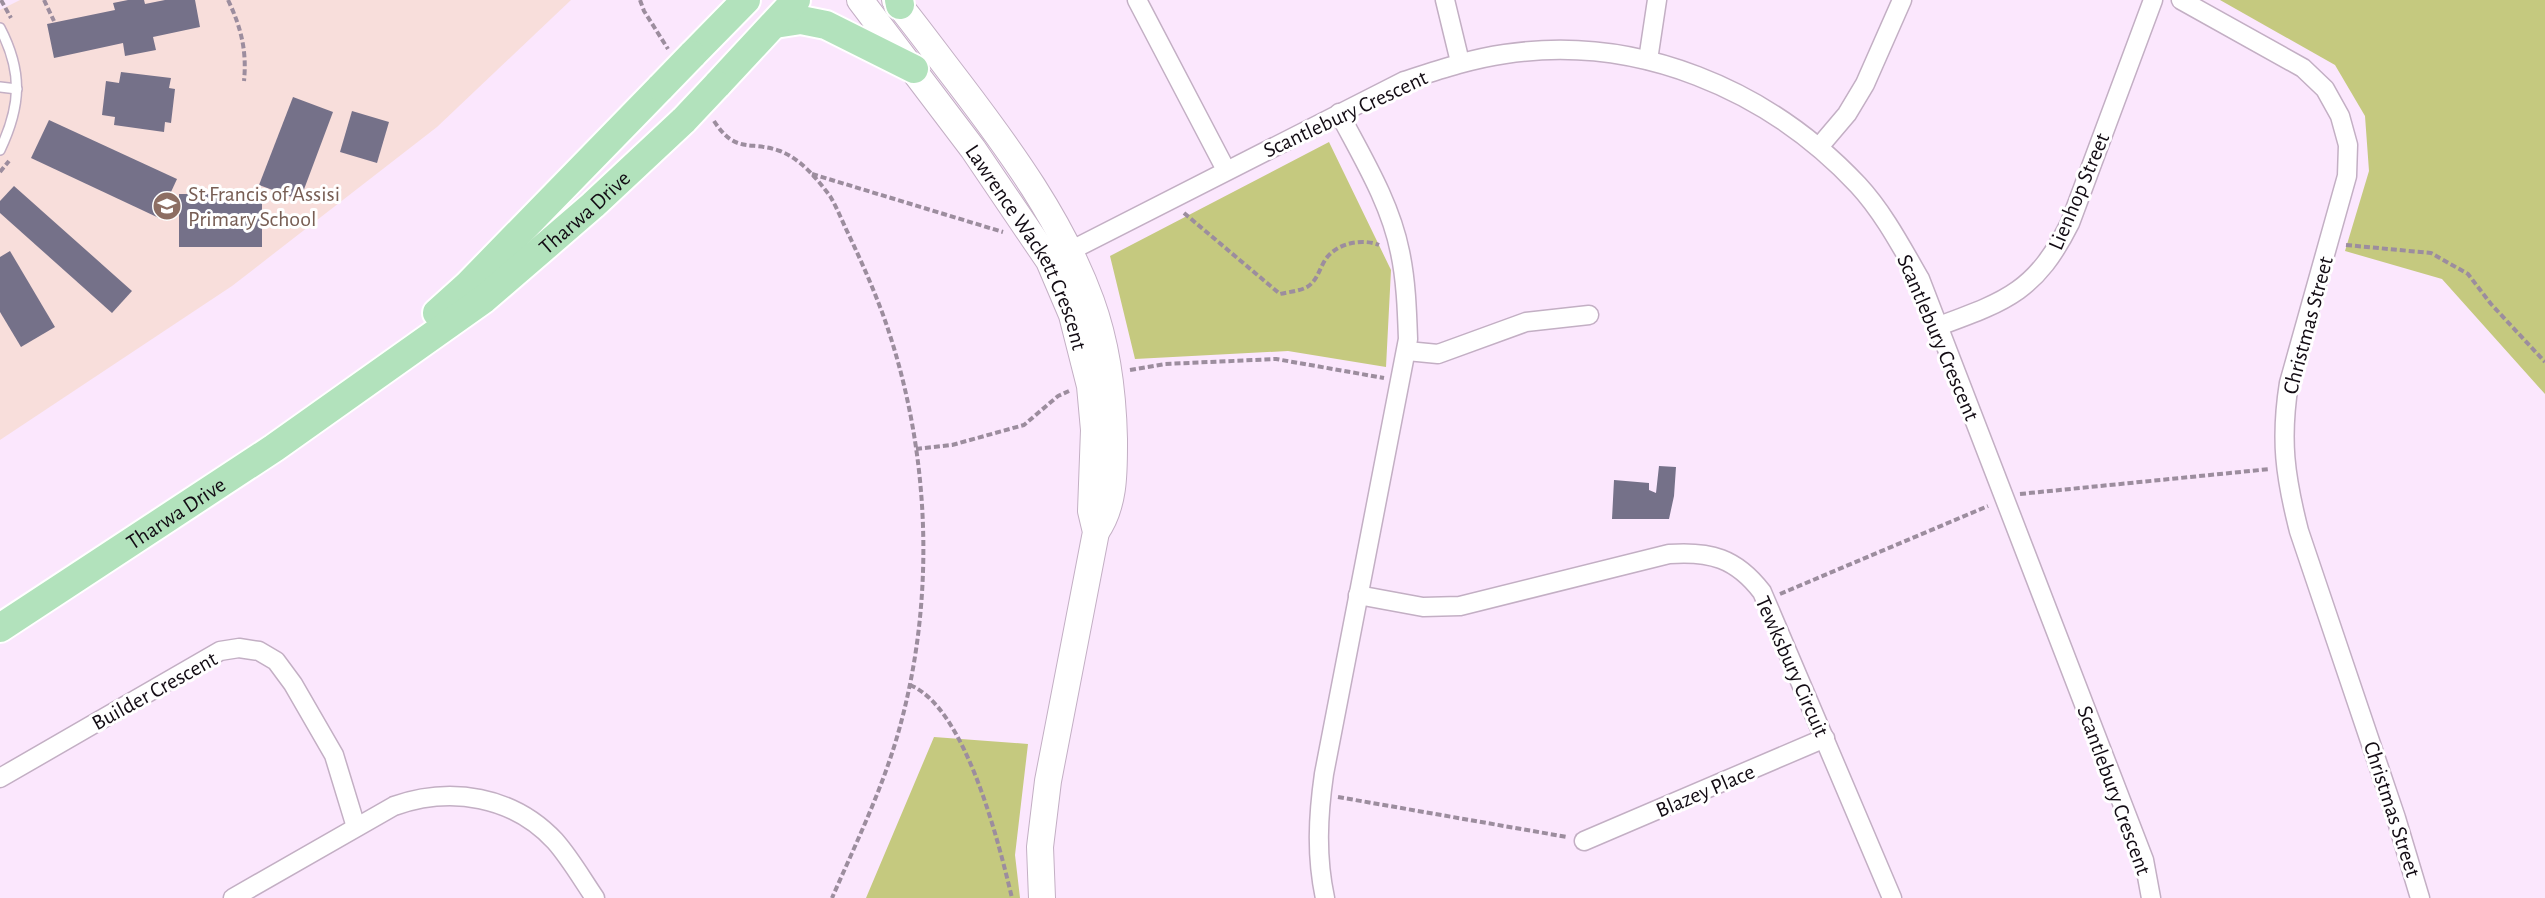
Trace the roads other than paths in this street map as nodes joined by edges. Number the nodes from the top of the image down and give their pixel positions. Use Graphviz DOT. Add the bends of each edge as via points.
graph roads {
  1 [pos="746,0"];
  2 [pos="795,0"];
  3 [pos="860,0"];
  4 [pos="1137,0"];
  5 [pos="1445,0"];
  6 [pos="1657,0"];
  7 [pos="1902,0"];
  8 [pos="2153,0"];
  9 [pos="2181,0"];
  10 [pos="898,2"];
  11 [pos="729,12"];
  12 [pos="776,24"];
  13 [pos="0,28"];
  14 [pos="1648,60"];
  15 [pos="1460,62"];
  16 [pos="914,69"];
  17 [pos="0,87"];
  18 [pos="17,89"];
  19 [pos="1339,113"];
  20 [pos="1820,147"];
  21 [pos="0,150"];
  22 [pos="1226,170"];
  23 [pos="1059,256"];
  24 [pos="1589,315"];
  25 [pos="1939,326"];
  26 [pos="1407,351"];
  27 [pos="349,393"];
  28 [pos="1096,532"];
  29 [pos="1358,595"];
  30 [pos="0,627"];
  31 [pos="1825,738"];
  32 [pos="0,778"];
  33 [pos="356,827"];
  34 [pos="1584,841"];
  35 [pos="233,898"];
  36 [pos="595,898"];
  37 [pos="1042,898"];
  38 [pos="1325,898"];
  39 [pos="1892,898"];
  40 [pos="2151,898"];
  41 [pos="2420,898"];
  1 -- 11 [label="main road, Tharwa Drive"];
  2 -- 12 [label="main road, Tharwa Drive"];
  3 -- 16 [label="street, Lawrence Wackett Crescent"];
  4 -- 22 [label="street"];
  5 -- 15 [label="street"];
  6 -- 14 [label="street"];
  7 -- 20 [label="street" via="1865,84"];
  8 -- 25 [label="street, Lienhop Street" via="2070,223 2054,254 2018,291"];
  9 -- 41 [label="street, Christmas Street" via="2303,68 2325,89 2340,116 2348,146 2347,176 2289,383 2284,458 2299,531"];
  10 -- 23 [label="street, Lawrence Wackett Crescent" via="1003,141"];
  11 -- 27 [label="main road, Tharwa Drive, bridge" via="681,53 661,87 468,286"];
  12 -- 16 [label="main road" via="801,20 826,25"];
  12 -- 27 [label="main road, Tharwa Drive" via="703,105 593,205 484,299"];
  13 -- 18 [label="lane" via="10,48"];
  14 -- 15 [label="street, Scantlebury Crescent" via="1554,50"];
  14 -- 20 [label="street, Scantlebury Crescent" via="1739,93 1781,117"];
  15 -- 19 [label="street, Scantlebury Crescent" via="1404,81"];
  16 -- 23 [label="street, Lawrence Wackett Crescent" via="1029,229"];
  17 -- 18 [label="lane"];
  18 -- 21 [label="lane" via="13,120"];
  19 -- 22 [label="street, Scantlebury Crescent"];
  19 -- 26 [label="street" via="1386,207 1401,254 1407,297"];
  20 -- 25 [label="street, Scantlebury Crescent" via="1859,186 1893,230 1920,279"];
  22 -- 23 [label="street, Scantlebury Crescent"];
  23 -- 28 [label="street, Lawrence Wackett Crescent" via="1090,386 1094,430 1091,511"];
  23 -- 28 [label="street, Lawrence Wackett Crescent" via="1091,301 1114,409 1110,502"];
  24 -- 26 [label="street" via="1526,322 1438,354"];
  25 -- 40 [label="street, Scantlebury Crescent" via="2144,860"];
  26 -- 29 [label="street"];
  27 -- 30 [label="main road, Tharwa Drive" via="274,448"];
  28 -- 37 [label="street, Lawrence Wackett Crescent" via="1048,780 1040,847"];
  29 -- 31 [label="street, Tewksbury Circuit" via="1423,607 1460,606 1669,554 1708,554 1733,564 1762,592"];
  29 -- 38 [label="street" via="1318,817"];
  31 -- 34 [label="street, Blazey Place"];
  31 -- 39 [label="street, Tewksbury Circuit"];
  32 -- 33 [label="street, Builder Crescent" via="220,651 239,648 259,651 276,661 293,684 334,755"];
  33 -- 35 [label="street"];
  33 -- 36 [label="street" via="410,800 462,795 496,803 527,818 554,840"];
}
